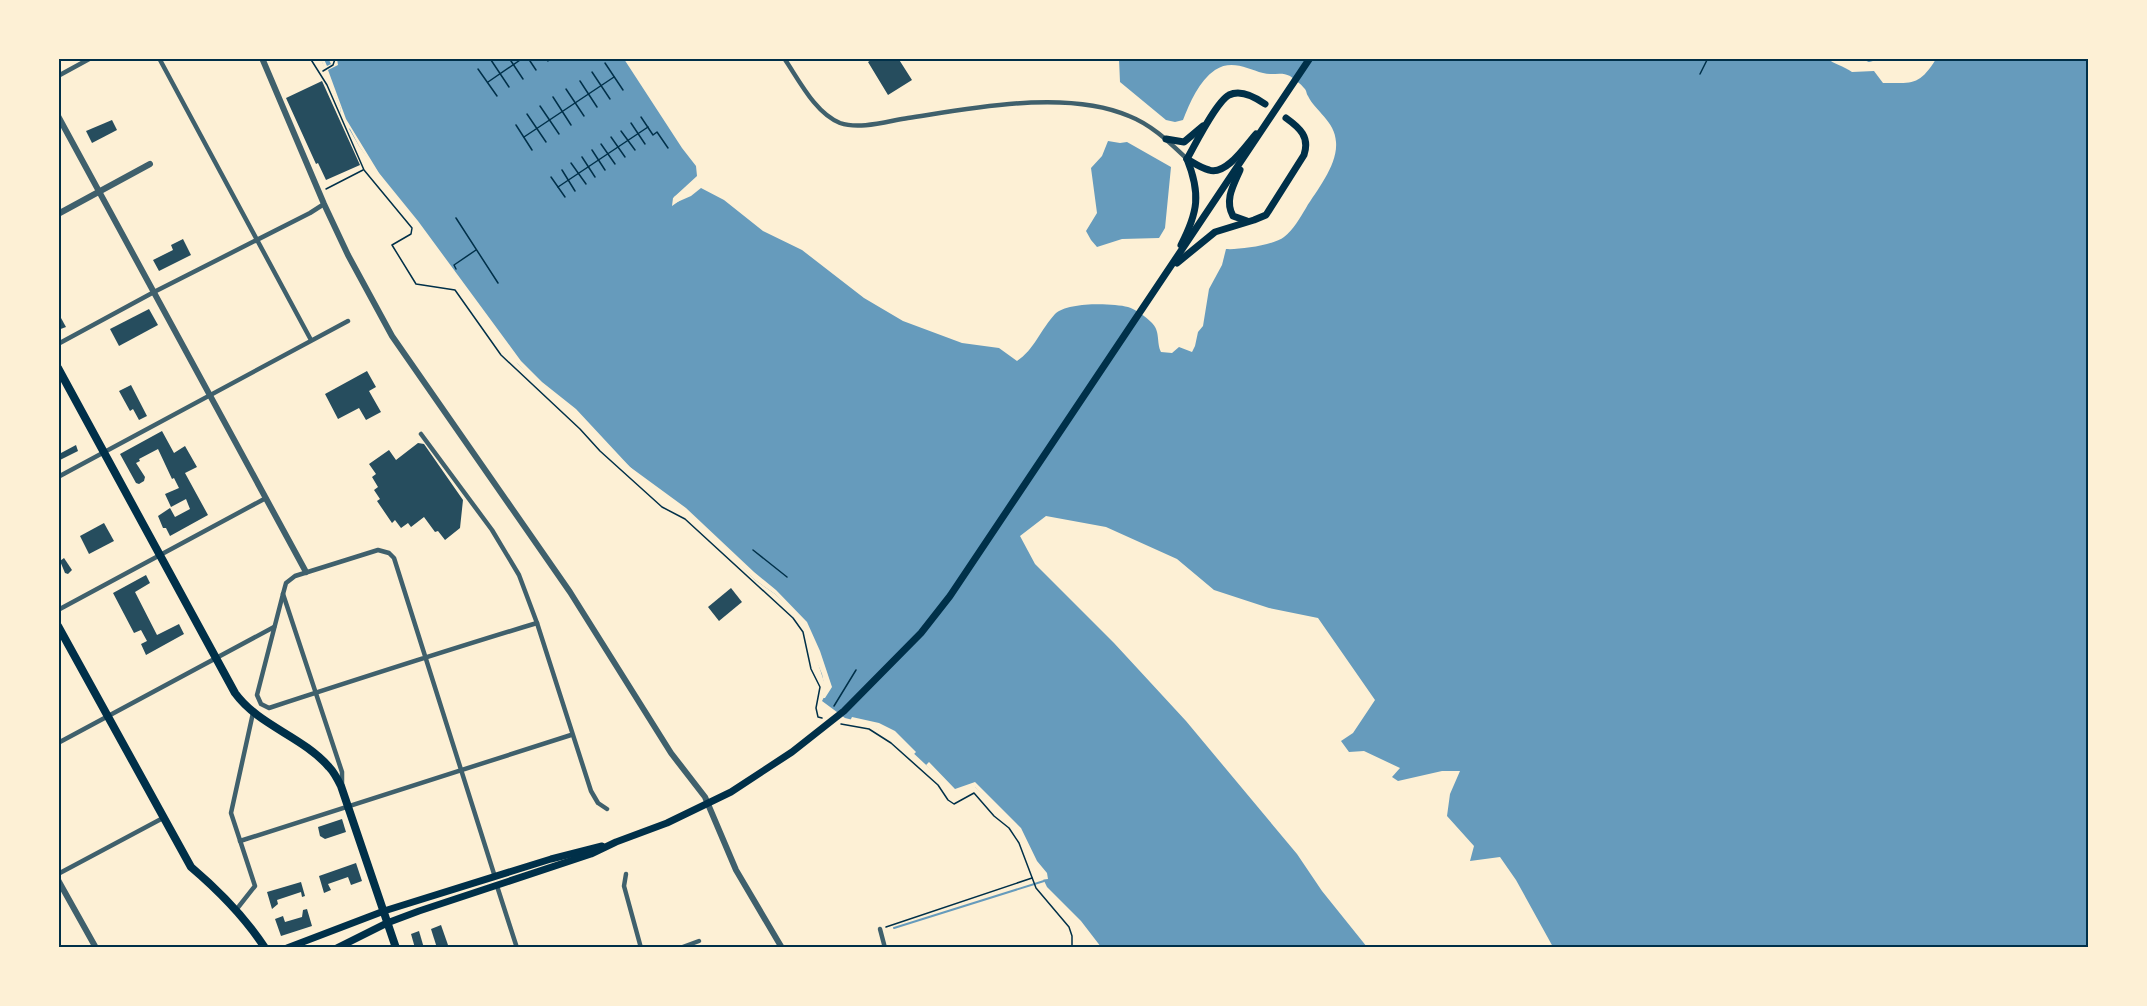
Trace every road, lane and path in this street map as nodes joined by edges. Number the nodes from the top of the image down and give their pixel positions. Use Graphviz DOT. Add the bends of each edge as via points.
graph roads {
  1 [pos="90,58"];
  2 [pos="159,58"];
  3 [pos="262,58"];
  4 [pos="310,58"];
  5 [pos="509,58"];
  6 [pos="523,58"];
  7 [pos="528,58"];
  8 [pos="784,58"];
  9 [pos="1310,58"];
  10 [pos="1708,58"];
  11 [pos="335,59"];
  12 [pos="491,60"];
  13 [pos="605,63"];
  14 [pos="513,65"];
  15 [pos="478,69"];
  16 [pos="536,70"];
  17 [pos="323,71"];
  18 [pos="592,72"];
  19 [pos="500,74"];
  20 [pos="1700,74"];
  21 [pos="58,76"];
  22 [pos="614,77"];
  23 [pos="523,79"];
  24 [pos="580,81"];
  25 [pos="488,82"];
  26 [pos="601,86"];
  27 [pos="509,87"];
  28 [pos="566,89"];
  29 [pos="623,90"];
  30 [pos="589,94"];
  31 [pos="497,96"];
  32 [pos="554,97"];
  33 [pos="610,99"];
  34 [pos="576,103"];
  35 [pos="1265,104"];
  36 [pos="540,106"];
  37 [pos="597,107"];
  38 [pos="563,111"];
  39 [pos="527,114"];
  40 [pos="58,116"];
  41 [pos="584,116"];
  42 [pos="1272,116"];
  43 [pos="641,117"];
  44 [pos="1286,118"];
  45 [pos="550,120"];
  46 [pos="1210,120"];
  47 [pos="631,123"];
  48 [pos="571,124"];
  49 [pos="516,125"];
  50 [pos="648,127"];
  51 [pos="537,129"];
  52 [pos="621,130"];
  53 [pos="559,134"];
  54 [pos="638,134"];
  55 [pos="524,137"];
  56 [pos="611,137"];
  57 [pos="1166,139"];
  58 [pos="628,140"];
  59 [pos="546,142"];
  60 [pos="601,144"];
  61 [pos="645,144"];
  62 [pos="618,147"];
  63 [pos="668,148"];
  64 [pos="532,150"];
  65 [pos="591,150"];
  66 [pos="635,150"];
  67 [pos="608,154"];
  68 [pos="1246,156"];
  69 [pos="582,157"];
  70 [pos="625,157"];
  71 [pos="1187,159"];
  72 [pos="598,160"];
  73 [pos="571,163"];
  74 [pos="150,164"];
  75 [pos="615,164"];
  76 [pos="588,167"];
  77 [pos="364,170"];
  78 [pos="561,170"];
  79 [pos="605,170"];
  80 [pos="578,173"];
  81 [pos="551,177"];
  82 [pos="595,177"];
  83 [pos="568,180"];
  84 [pos="586,184"];
  85 [pos="558,187"];
  86 [pos="326,189"];
  87 [pos="575,191"];
  88 [pos="99,192"];
  89 [pos="565,197"];
  90 [pos="324,204"];
  91 [pos="58,213"];
  92 [pos="456,218"];
  93 [pos="1249,221"];
  94 [pos="258,241"];
  95 [pos="477,250"];
  96 [pos="1170,268"];
  97 [pos="456,269"];
  98 [pos="498,283"];
  99 [pos="154,292"];
  100 [pos="348,321"];
  101 [pos="311,340"];
  102 [pos="58,344"];
  103 [pos="58,368"];
  104 [pos="210,395"];
  105 [pos="421,434"];
  106 [pos="104,453"];
  107 [pos="58,477"];
  108 [pos="266,498"];
  109 [pos="753,550"];
  110 [pos="160,555"];
  111 [pos="306,572"];
  112 [pos="787,577"];
  113 [pos="283,594"];
  114 [pos="58,610"];
  115 [pos="537,623"];
  116 [pos="58,626"];
  117 [pos="274,627"];
  118 [pos="215,657"];
  119 [pos="427,657"];
  120 [pos="856,670"];
  121 [pos="315,693"];
  122 [pos="834,706"];
  123 [pos="252,713"];
  124 [pos="107,716"];
  125 [pos="826,719"];
  126 [pos="834,722"];
  127 [pos="571,735"];
  128 [pos="58,743"];
  129 [pos="462,770"];
  130 [pos="341,786"];
  131 [pos="350,806"];
  132 [pos="607,809"];
  133 [pos="163,818"];
  134 [pos="240,841"];
  135 [pos="616,842"];
  136 [pos="58,874"];
  137 [pos="626,874"];
  138 [pos="495,878"];
  139 [pos="58,880"];
  140 [pos="1033,880"];
  141 [pos="497,886"];
  142 [pos="236,910"];
  143 [pos="384,911"];
  144 [pos="387,923"];
  145 [pos="880,929"];
  146 [pos="699,941"];
  147 [pos="96,948"];
  148 [pos="265,948"];
  149 [pos="287,948"];
  150 [pos="337,948"];
  151 [pos="396,948"];
  152 [pos="517,948"];
  153 [pos="641,948"];
  154 [pos="680,948"];
  155 [pos="782,948"];
  156 [pos="885,948"];
  157 [pos="1072,948"];
  1 -- 21 [label="street"];
  2 -- 94 [label="street"];
  3 -- 90 [label="street"];
  4 -- 77 [label="path" via="327,85"];
  5 -- 14 [label="path"];
  6 -- 14 [label="path"];
  7 -- 16 [label="path"];
  8 -- 57 [label="street" via="822,110 842,123 868,124 997,105 1076,104 1128,115"];
  9 -- 42 [label="main road"];
  10 -- 20 [label="path"];
  11 -- 17 [label="path"];
  12 -- 19 [label="path"];
  13 -- 22 [label="path"];
  14 -- 19 [label="path"];
  14 -- 23 [label="path"];
  15 -- 25 [label="path"];
  18 -- 26 [label="path"];
  19 -- 25 [label="path"];
  19 -- 27 [label="path"];
  22 -- 26 [label="path"];
  22 -- 29 [label="path"];
  24 -- 30 [label="path"];
  25 -- 31 [label="path"];
  26 -- 30 [label="path"];
  26 -- 33 [label="path"];
  28 -- 34 [label="path"];
  30 -- 34 [label="path"];
  30 -- 37 [label="path"];
  32 -- 38 [label="path"];
  34 -- 38 [label="path"];
  34 -- 41 [label="path"];
  35 -- 46 [label="main road" via="1243,94 1232,94"];
  36 -- 45 [label="path"];
  38 -- 45 [label="path"];
  38 -- 48 [label="path"];
  39 -- 51 [label="path"];
  40 -- 88 [label="street"];
  42 -- 68 [label="main road"];
  42 -- 71 [label="main road" via="1232,162 1219,170 1210,171"];
  43 -- 50 [label="path"];
  44 -- 93 [label="main road" via="1303,133 1305,151 1269,211"];
  45 -- 51 [label="path"];
  45 -- 53 [label="path"];
  46 -- 57 [label="main road" via="1189,140"];
  46 -- 71 [label="main road"];
  47 -- 54 [label="path"];
  49 -- 55 [label="path"];
  50 -- 54 [label="path"];
  50 -- 63 [label="path" via="653,135 657,132"];
  51 -- 55 [label="path"];
  51 -- 59 [label="path"];
  52 -- 58 [label="path"];
  54 -- 58 [label="path"];
  54 -- 61 [label="path"];
  55 -- 64 [label="path"];
  56 -- 62 [label="path"];
  57 -- 71 [label="street"];
  58 -- 62 [label="path"];
  58 -- 66 [label="path"];
  60 -- 67 [label="path"];
  62 -- 67 [label="path"];
  62 -- 70 [label="path"];
  65 -- 72 [label="path"];
  67 -- 72 [label="path"];
  67 -- 75 [label="path"];
  68 -- 93 [label="main road" via="1229,206 1234,217"];
  68 -- 96 [label="main road"];
  69 -- 76 [label="path"];
  71 -- 96 [label="main road" via="1196,184 1195,210"];
  72 -- 76 [label="path"];
  72 -- 79 [label="path"];
  73 -- 80 [label="path"];
  74 -- 88 [label="street"];
  76 -- 80 [label="path"];
  76 -- 82 [label="path"];
  77 -- 86 [label="path"];
  77 -- 125 [label="path" via="412,228 411,234 392,245 416,284 455,290 501,355 600,452 662,507 685,519 793,618 802,632 820,687 818,717"];
  78 -- 83 [label="path"];
  80 -- 83 [label="path"];
  80 -- 84 [label="path"];
  81 -- 85 [label="path"];
  83 -- 85 [label="path"];
  83 -- 87 [label="path"];
  85 -- 89 [label="path"];
  88 -- 91 [label="street"];
  88 -- 99 [label="street"];
  90 -- 94 [label="street"];
  90 -- 155 [label="street" via="392,336 570,592 671,753 705,797 736,870"];
  92 -- 95 [label="path"];
  93 -- 96 [label="main road" via="1208,236"];
  94 -- 99 [label="street"];
  94 -- 101 [label="street"];
  95 -- 97 [label="path" via="454,265"];
  95 -- 98 [label="path"];
  96 -- 135 [label="main road" via="950,596 896,660 844,711 792,752 730,792 667,823"];
  99 -- 102 [label="street"];
  99 -- 104 [label="street"];
  100 -- 101 [label="street"];
  101 -- 104 [label="street"];
  103 -- 106 [label="highway"];
  104 -- 106 [label="street"];
  104 -- 108 [label="street"];
  105 -- 115 [label="street" via="511,559"];
  106 -- 107 [label="street"];
  106 -- 110 [label="highway"];
  108 -- 110 [label="street"];
  108 -- 111 [label="street"];
  109 -- 112 [label="path"];
  110 -- 114 [label="street"];
  110 -- 118 [label="highway"];
  111 -- 113 [label="street" via="291,578"];
  111 -- 119 [label="street" via="378,550 389,553"];
  113 -- 117 [label="street"];
  113 -- 121 [label="street"];
  115 -- 119 [label="street"];
  115 -- 127 [label="street"];
  116 -- 124 [label="highway"];
  117 -- 118 [label="street"];
  117 -- 121 [label="street" via="257,695 261,704 269,708"];
  118 -- 123 [label="highway" via="235,693"];
  118 -- 124 [label="street"];
  119 -- 121 [label="street"];
  119 -- 129 [label="street"];
  120 -- 122 [label="path"];
  121 -- 130 [label="street" via="342,772"];
  123 -- 130 [label="highway" via="316,754 331,768"];
  123 -- 134 [label="street" via="231,813"];
  124 -- 128 [label="street"];
  124 -- 133 [label="highway"];
  126 -- 140 [label="path" via="868,729 891,743 954,804 974,793 1009,828"];
  127 -- 129 [label="street"];
  127 -- 132 [label="street" via="593,797"];
  129 -- 131 [label="street"];
  129 -- 138 [label="street"];
  130 -- 131 [label="highway"];
  131 -- 134 [label="street"];
  131 -- 143 [label="highway"];
  133 -- 136 [label="street"];
  133 -- 142 [label="highway" via="190,867"];
  134 -- 142 [label="street" via="255,886"];
  135 -- 138 [label="main road"];
  135 -- 141 [label="main road"];
  137 -- 153 [label="street" via="624,886"];
  138 -- 143 [label="main road"];
  139 -- 147 [label="street"];
  140 -- 145 [label="path"];
  140 -- 157 [label="path" via="1066,921"];
  141 -- 144 [label="main road"];
  141 -- 152 [label="street"];
  142 -- 148 [label="highway"];
  143 -- 144 [label="highway"];
  143 -- 149 [label="main road"];
  144 -- 150 [label="main road"];
  144 -- 151 [label="highway"];
  145 -- 156 [label="street"];
  146 -- 154 [label="street"];
}
